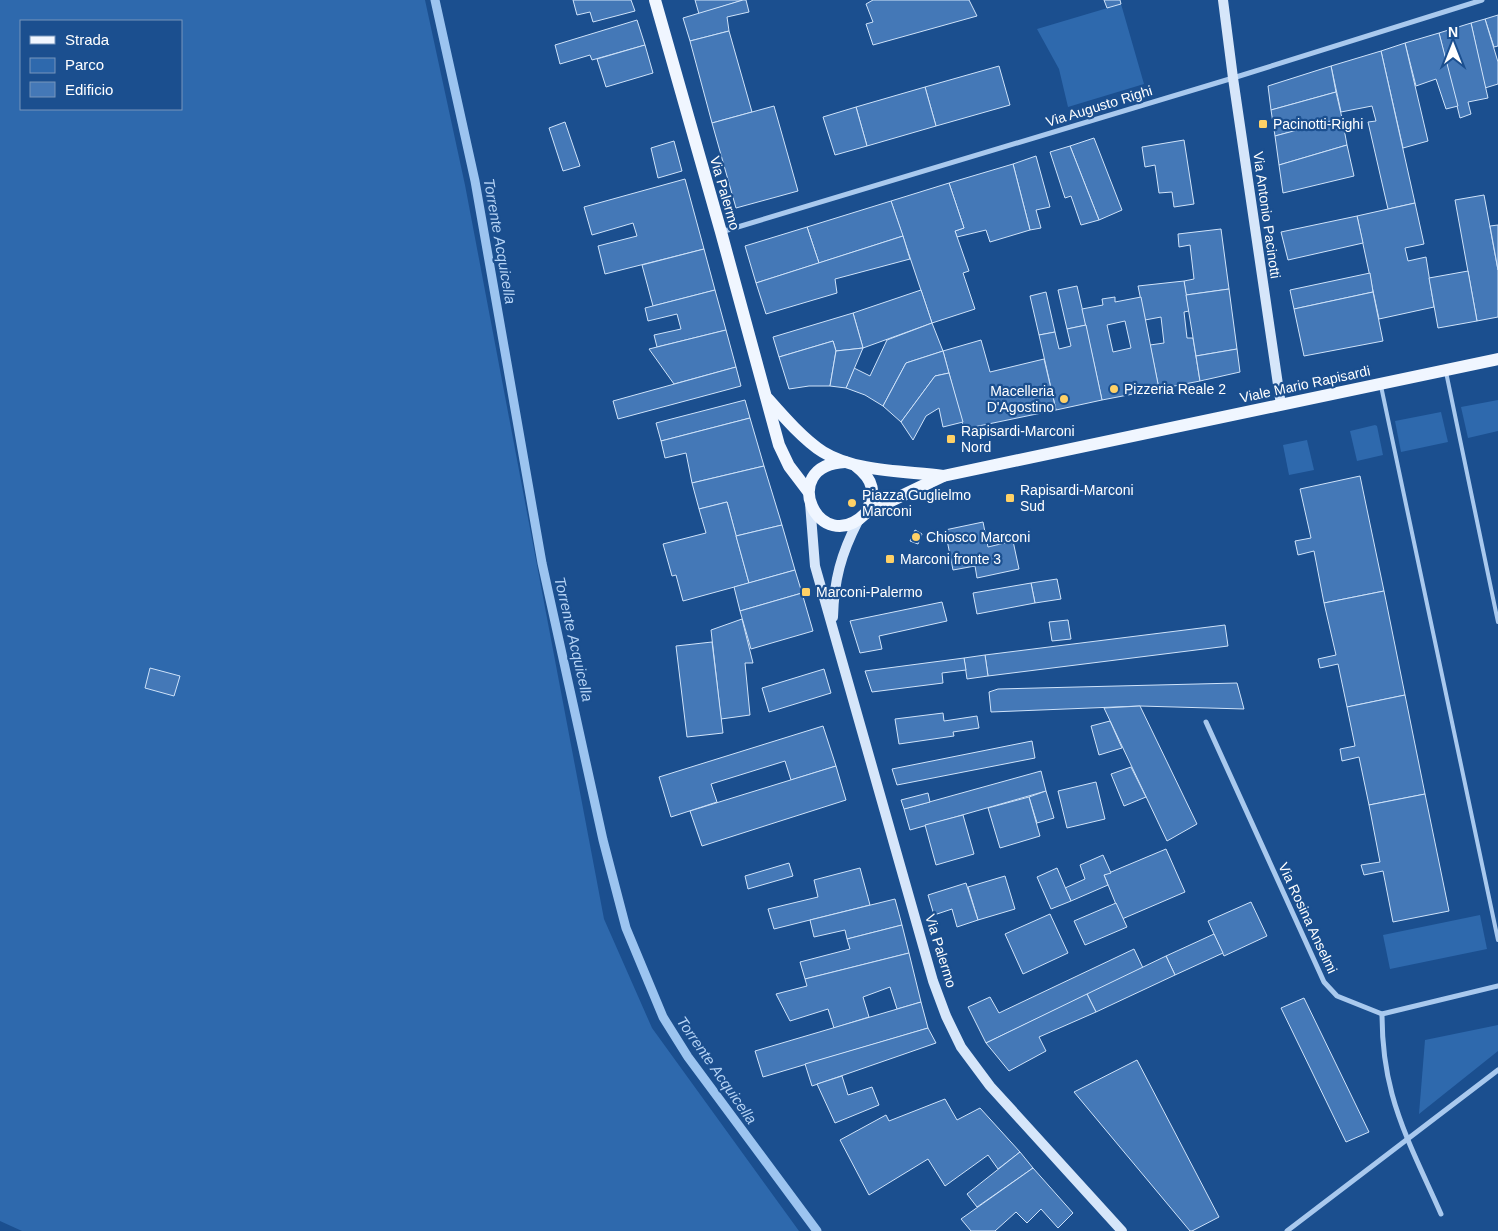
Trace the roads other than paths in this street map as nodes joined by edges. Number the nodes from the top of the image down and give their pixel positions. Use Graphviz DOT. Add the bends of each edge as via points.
graph roads {
  1 [pos="654,0"];
  2 [pos="1223,0"];
  3 [pos="1482,0"];
  4 [pos="1232,78"];
  5 [pos="721,232"];
  6 [pos="1498,359"];
  7 [pos="1445,370"];
  8 [pos="1381,384"];
  9 [pos="765,395"];
  10 [pos="1280,405"];
  11 [pos="850,463"];
  12 [pos="943,476"];
  13 [pos="809,497"];
  14 [pos="862,517"];
  15 [pos="1498,622"];
  16 [pos="833,626"];
  17 [pos="1206,722"];
  18 [pos="1498,940"];
  19 [pos="1498,986"];
  20 [pos="1382,1014"];
  21 [pos="1498,1070"];
  22 [pos="1408,1138"];
  23 [pos="1441,1214"];
  24 [pos="1122,1231"];
  25 [pos="1287,1231"];
  1 -- 5 [label="main road, Via Palermo"];
  2 -- 4 [label="main road, Via Antonio Pacinotti"];
  3 -- 4 [label="street, Via Augusto Righi"];
  4 -- 5 [label="street, Via Augusto Righi"];
  4 -- 10 [label="main road, Via Antonio Pacinotti"];
  5 -- 9 [label="main road, Via Palermo"];
  6 -- 7 [label="main road, Viale Mario Rapisardi"];
  7 -- 8 [label="main road, Viale Mario Rapisardi"];
  7 -- 15 [label="lane"];
  8 -- 10 [label="main road, Viale Mario Rapisardi"];
  8 -- 18 [label="lane"];
  9 -- 11 [label="main road" via="798,431 823,452"];
  9 -- 13 [label="main road, Via Palermo" via="779,445"];
  10 -- 12 [label="main road, Viale Mario Rapisardi"];
  11 -- 12 [label="main road"];
  11 -- 13 [label="main road" via="832,463 820,469 812,478"];
  11 -- 14 [label="main road" via="865,473 872,486 872,500"];
  12 -- 14 [label="main road"];
  13 -- 14 [label="main road" via="817,516 829,524 844,526"];
  13 -- 16 [label="main road, Via Palermo" via="815,566"];
  14 -- 16 [label="main road" via="846,546 838,572"];
  16 -- 24 [label="main road, Via Palermo" via="933,981 946,1016 962,1047 990,1086"];
  17 -- 20 [label="street, Via Rosina Anselmi" via="1324,982 1337,996"];
  19 -- 20 [label="street"];
  20 -- 22 [label="street" via="1382,1044 1392,1094"];
  21 -- 22 [label="street"];
  22 -- 23 [label="street"];
  22 -- 25 [label="street"];
}
